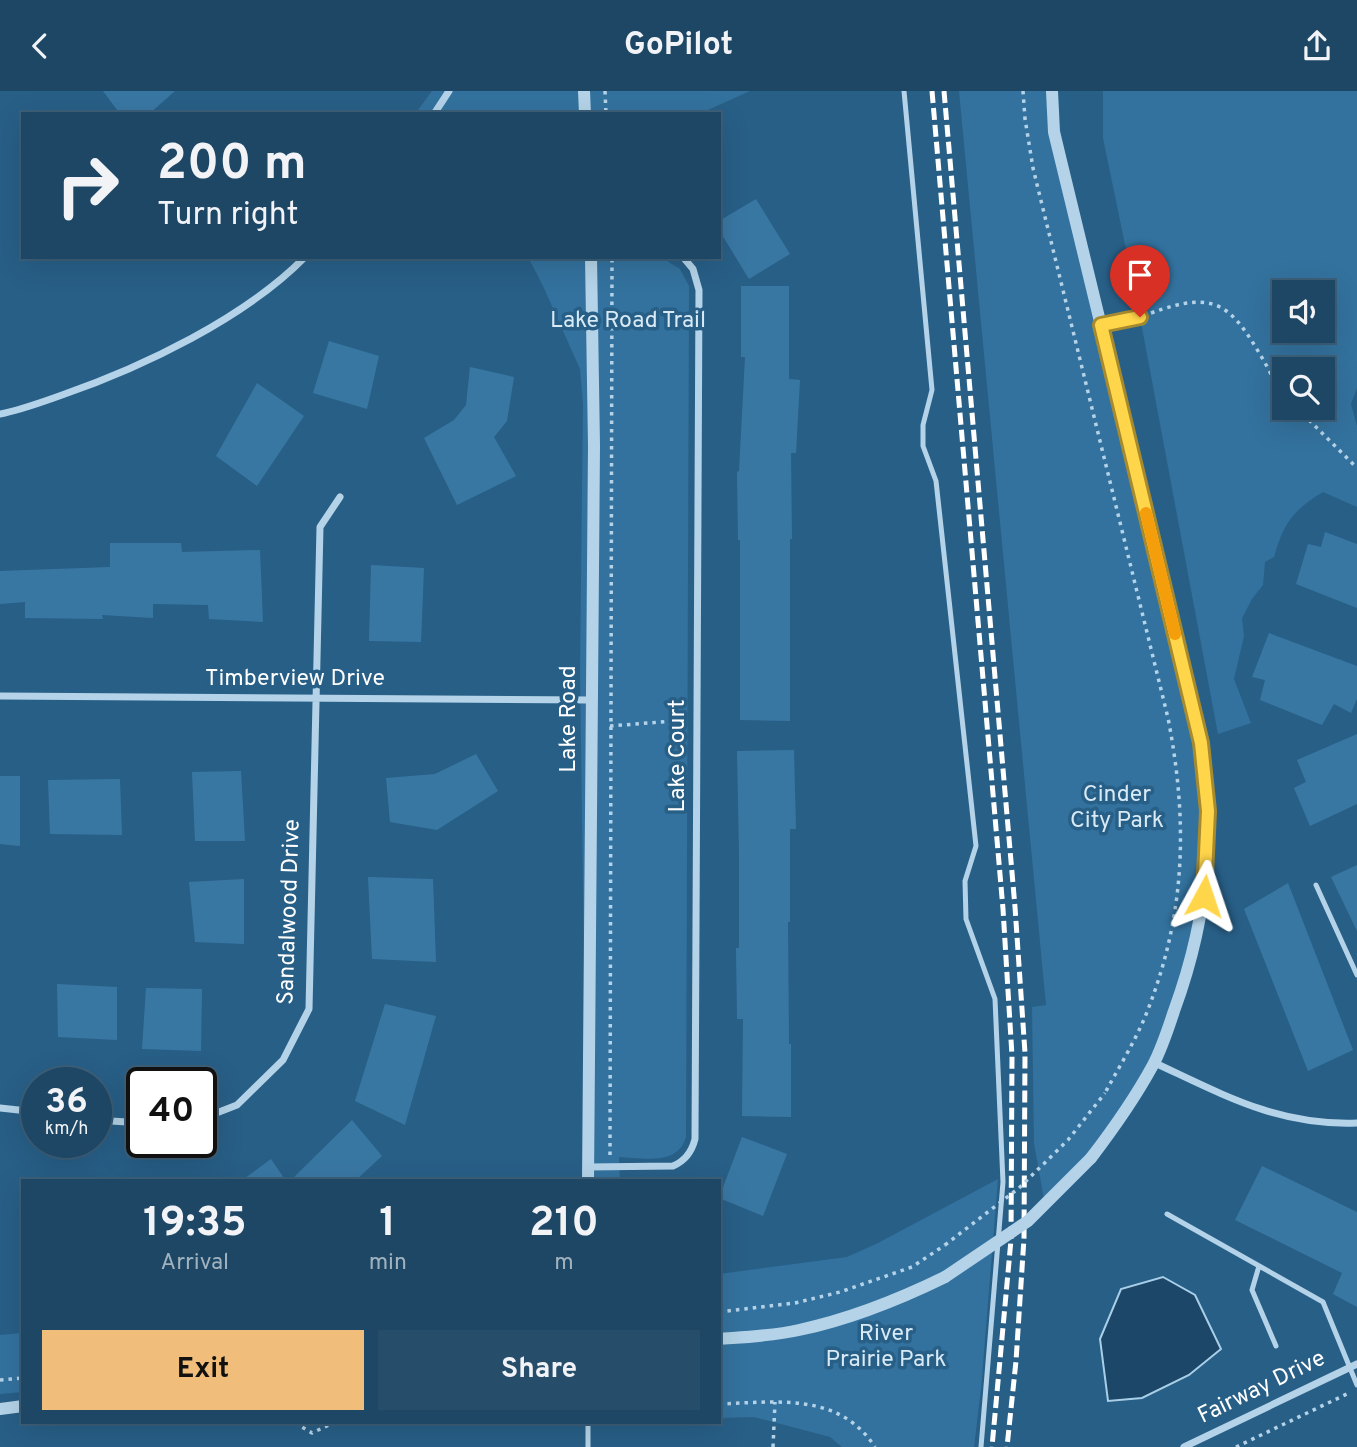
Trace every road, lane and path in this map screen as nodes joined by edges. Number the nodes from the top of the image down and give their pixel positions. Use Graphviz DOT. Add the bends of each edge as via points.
graph roads {
  1 [pos="449,91"];
  2 [pos="584,91"];
  3 [pos="606,91"];
  4 [pos="904,91"];
  5 [pos="1023,91"];
  6 [pos="1052,91"];
  7 [pos="435,112"];
  8 [pos="585,112"];
  9 [pos="606,112"];
  10 [pos="303,259"];
  11 [pos="591,259"];
  12 [pos="612,259"];
  13 [pos="685,259"];
  14 [pos="1140,317"];
  15 [pos="1101,325"];
  16 [pos="1272,374"];
  17 [pos="0,414"];
  18 [pos="1308,420"];
  19 [pos="1357,468"];
  20 [pos="341,497"];
  21 [pos="0,696"];
  22 [pos="316,699"];
  23 [pos="590,700"];
  24 [pos="697,719"];
  25 [pos="590,725"];
  26 [pos="611,726"];
  27 [pos="1316,885"];
  28 [pos="1357,975"];
  29 [pos="1155,1062"];
  30 [pos="0,1108"];
  31 [pos="21,1110"];
  32 [pos="217,1113"];
  33 [pos="1357,1123"];
  34 [pos="589,1167"];
  35 [pos="610,1167"];
  36 [pos="588,1179"];
  37 [pos="1167,1214"];
  38 [pos="1259,1266"];
  39 [pos="721,1312"];
  40 [pos="721,1339"];
  41 [pos="1276,1346"];
  42 [pos="1357,1364"];
  43 [pos="1349,1368"];
  44 [pos="21,1378"];
  45 [pos="0,1380"];
  46 [pos="1357,1387"];
  47 [pos="775,1402"];
  48 [pos="721,1403"];
  49 [pos="21,1406"];
  50 [pos="0,1409"];
  51 [pos="297,1424"];
  52 [pos="331,1424"];
  53 [pos="588,1424"];
  54 [pos="588,1447"];
  55 [pos="774,1447"];
  56 [pos="875,1447"];
  57 [pos="981,1447"];
  58 [pos="1184,1447"];
  59 [pos="1236,1447"];
  1 -- 7 [label="street"];
  2 -- 8 [label="street"];
  3 -- 9 [label="path"];
  4 -- 57 [label="lane" via="932,390 923,446 936,481 976,846 965,881 966,919 995,999 1003,1182"];
  5 -- 39 [label="path, bridge" via="1033,168 1178,773 1181,856 1164,966 1146,1015 1105,1093 1068,1140 1019,1188 912,1267 795,1303"];
  6 -- 15 [label="street" via="1054,132"];
  10 -- 17 [label="street" via="245,305 143,364"];
  11 -- 23 [label="street, Lake Road"];
  12 -- 26 [label="path"];
  13 -- 24 [label="street, Lake Court" via="699,290"];
  14 -- 15 [label="street"];
  14 -- 16 [label="path" via="1176,304 1200,301 1219,305 1252,341"];
  15 -- 29 [label="street" via="1195,713 1206,782 1208,856 1201,922"];
  18 -- 19 [label="path"];
  20 -- 22 [label="street, Sandalwood Drive" via="320,527"];
  21 -- 22 [label="street, Timberview Drive"];
  22 -- 23 [label="street, Timberview Drive"];
  22 -- 32 [label="street, Sandalwood Drive" via="309,1009 283,1060 237,1105"];
  23 -- 25 [label="street, Lake Road"];
  24 -- 26 [label="path"];
  24 -- 35 [label="street, Lake Court" via="695,1139 687,1156 673,1166"];
  25 -- 26 [label="path"];
  25 -- 34 [label="street, Lake Road"];
  26 -- 35 [label="path"];
  27 -- 28 [label="lane"];
  29 -- 33 [label="street" via="1249,1106 1290,1119"];
  29 -- 40 [label="street, bridge" via="1091,1158 1028,1221 946,1277 840,1320 797,1331"];
  30 -- 31 [label="street"];
  34 -- 35 [label="street, Lake Court"];
  34 -- 36 [label="street, Lake Road"];
  37 -- 38 [label="lane"];
  38 -- 41 [label="lane" via="1252,1290"];
  38 -- 43 [label="lane" via="1323,1302"];
  42 -- 43 [label="street, Fairway Drive"];
  43 -- 46 [label="lane"];
  43 -- 58 [label="street, Fairway Drive"];
  44 -- 45 [label="path"];
  46 -- 59 [label="path"];
  47 -- 48 [label="path"];
  47 -- 55 [label="path"];
  47 -- 56 [label="path" via="839,1412 866,1432"];
  49 -- 50 [label="street"];
  51 -- 52 [label="path" via="312,1433"];
  53 -- 54 [label="lane"];
}
